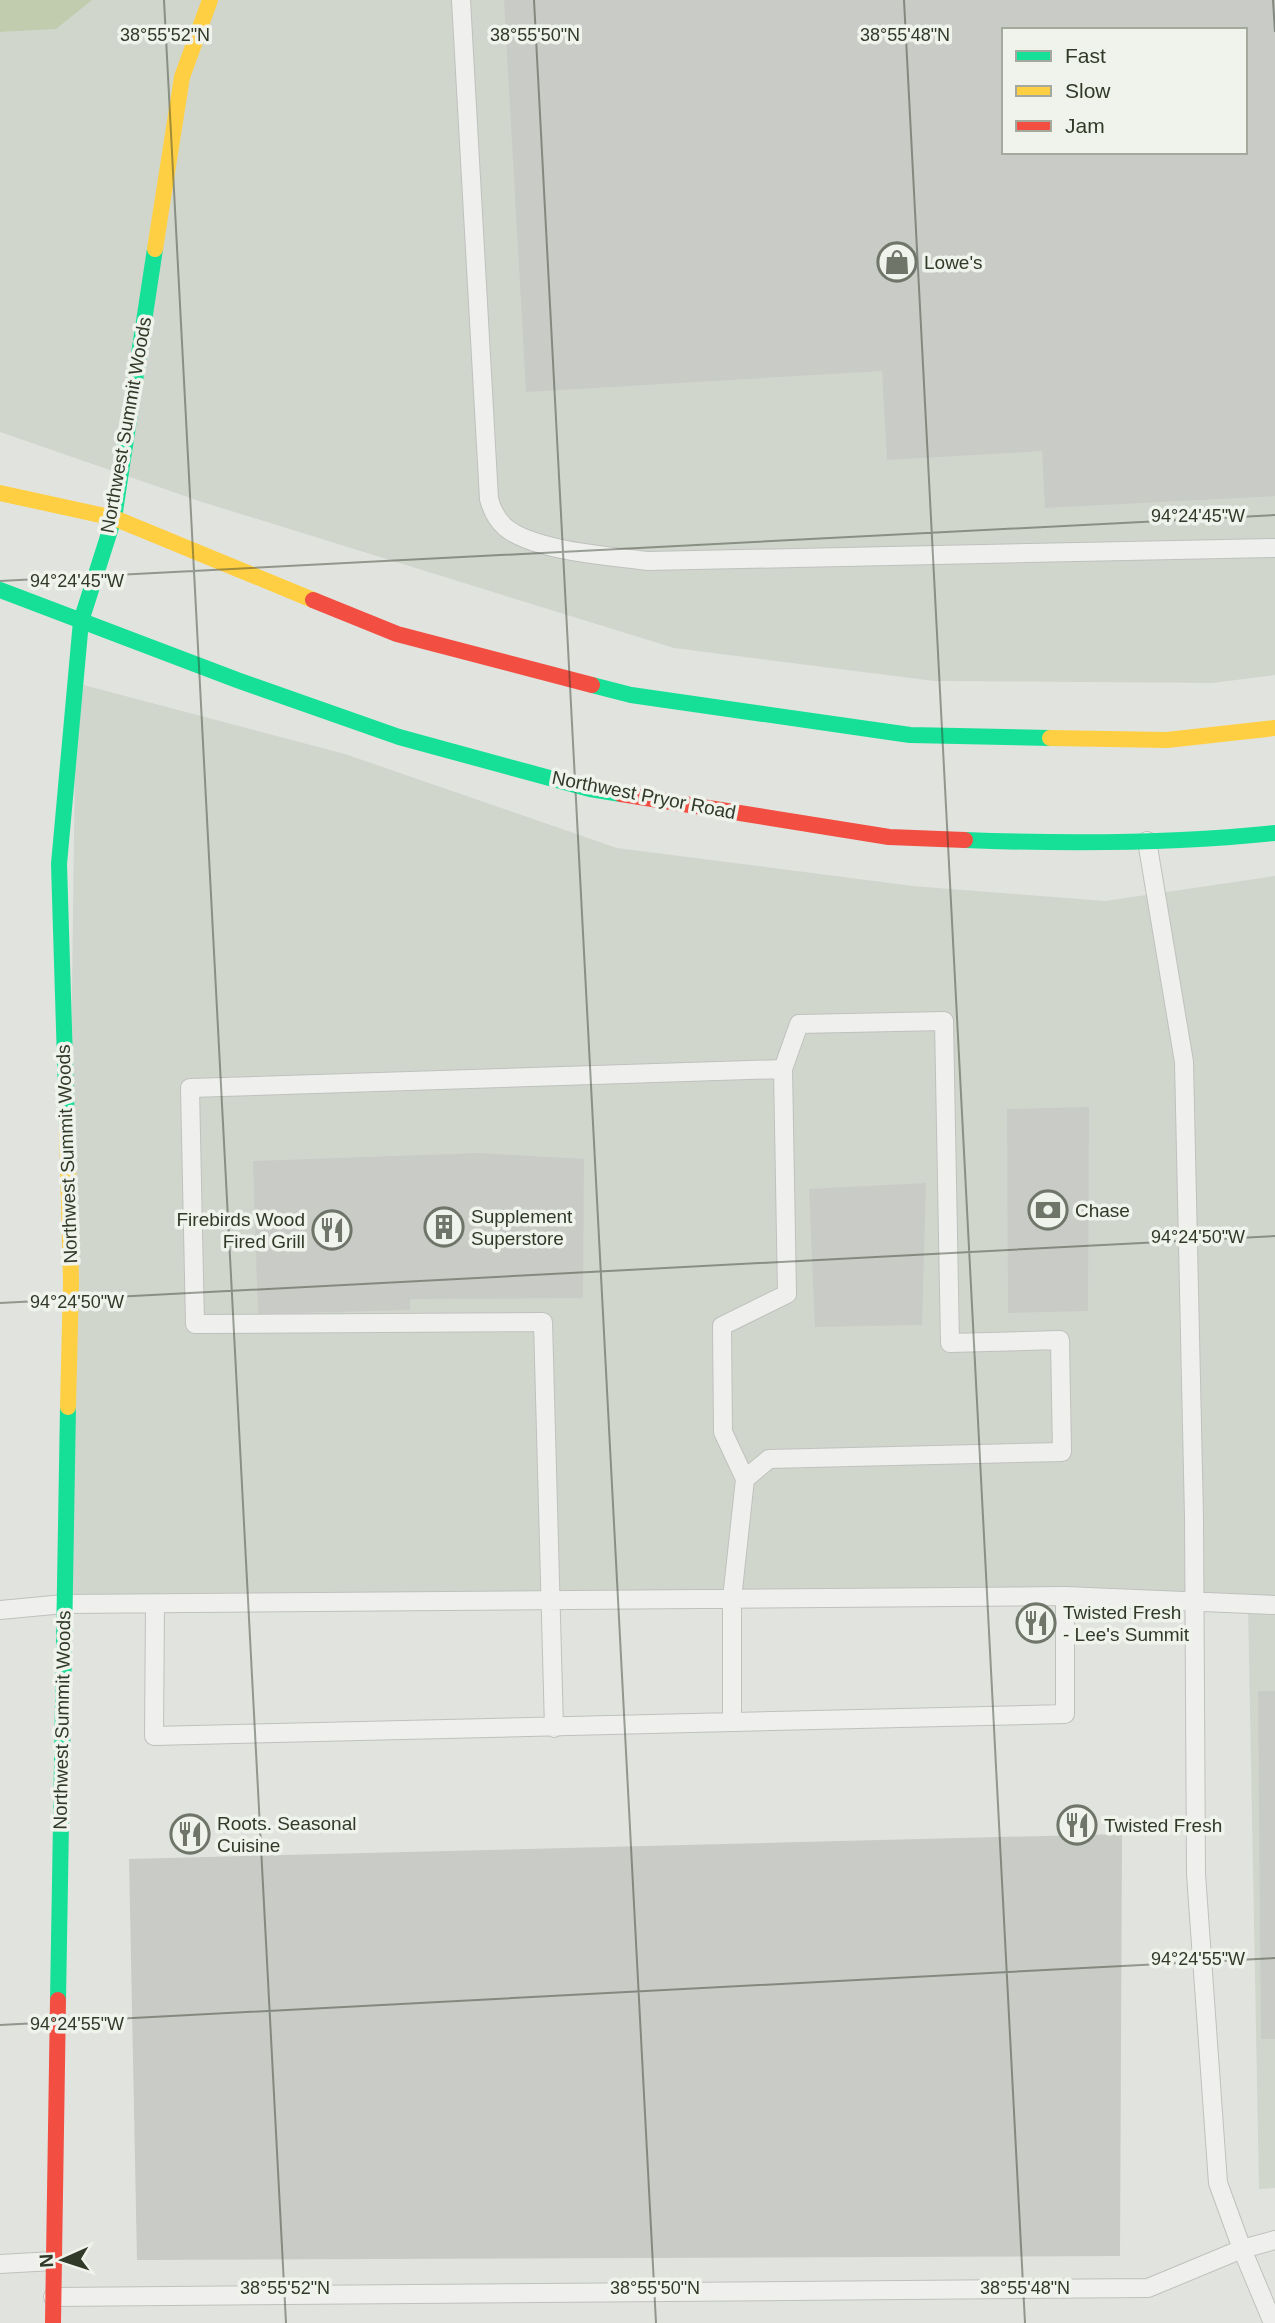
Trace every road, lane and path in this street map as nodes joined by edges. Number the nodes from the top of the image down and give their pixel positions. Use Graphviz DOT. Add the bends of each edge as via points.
graph roads {
  1 [pos="210,0"];
  2 [pos="461,0"];
  3 [pos="0,492"];
  4 [pos="114,518"];
  5 [pos="1275,548"];
  6 [pos="0,590"];
  7 [pos="81,621"];
  8 [pos="1275,728"];
  9 [pos="1275,833"];
  10 [pos="1147,841"];
  11 [pos="783,1069"];
  12 [pos="745,1479"];
  13 [pos="1065,1596"];
  14 [pos="550,1599"];
  15 [pos="732,1599"];
  16 [pos="1194,1603"];
  17 [pos="64,1604"];
  18 [pos="155,1605"];
  19 [pos="1275,1605"];
  20 [pos="0,1610"];
  21 [pos="732,1722"];
  22 [pos="554,1728"];
  23 [pos="1275,2240"];
  24 [pos="1242,2249"];
  25 [pos="53,2261"];
  26 [pos="0,2264"];
  27 [pos="53,2297"];
  28 [pos="53,2323"];
  29 [pos="1273,2323"];
  1 -- 4 [label="main road, Northwest Summit Woods" via="182,77"];
  2 -- 5 [label="lane" via="489,499 494,515 506,528 548,547 648,561"];
  3 -- 4 [label="main road"];
  4 -- 7 [label="main road, Northwest Summit Woods"];
  4 -- 8 [label="main road" via="397,634 631,695 910,735 1167,740"];
  6 -- 7 [label="main road, Northwest Pryor Road"];
  7 -- 10 [label="main road, Northwest Pryor Road" via="399,737 590,789 889,837 1061,844"];
  7 -- 17 [label="main road, Northwest Summit Woods" via="59,864 71,1282"];
  9 -- 10 [label="main road, Northwest Pryor Road"];
  10 -- 16 [label="lane" via="1184,1062"];
  11 -- 12 [label="lane" via="787,1294 722,1326 723,1432"];
  11 -- 12 [label="lane" via="799,1024 944,1021 950,1343 1060,1340 1062,1452 769,1459"];
  11 -- 14 [label="lane" via="190,1088 195,1324 543,1322"];
  12 -- 15 [label="lane"];
  13 -- 15 [label="lane"];
  13 -- 16 [label="lane"];
  13 -- 21 [label="lane" via="1065,1714"];
  14 -- 15 [label="lane"];
  14 -- 18 [label="lane"];
  14 -- 22 [label="lane"];
  15 -- 21 [label="lane"];
  16 -- 19 [label="lane"];
  16 -- 24 [label="lane" via="1196,1874 1218,2183"];
  17 -- 18 [label="lane"];
  17 -- 20 [label="lane"];
  17 -- 25 [label="main road, Northwest Summit Woods"];
  18 -- 22 [label="lane" via="154,1736"];
  21 -- 22 [label="lane"];
  23 -- 24 [label="lane"];
  24 -- 27 [label="lane" via="1148,2288"];
  24 -- 29 [label="lane"];
  25 -- 26 [label="lane"];
  25 -- 27 [label="main road, Northwest Summit Woods"];
  27 -- 28 [label="main road, Northwest Summit Woods"];
}
